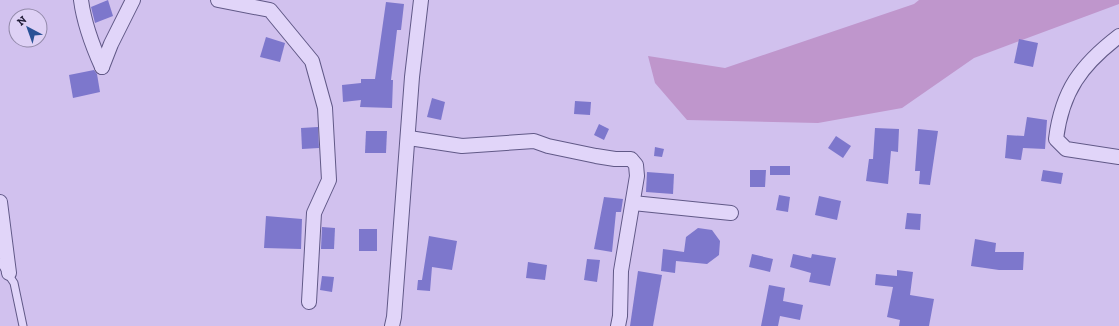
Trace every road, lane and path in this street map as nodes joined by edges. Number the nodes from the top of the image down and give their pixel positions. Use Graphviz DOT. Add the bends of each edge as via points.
graph roads {
  1 [pos="81,0"];
  2 [pos="133,0"];
  3 [pos="218,0"];
  4 [pos="421,0"];
  5 [pos="1119,36"];
  6 [pos="408,138"];
  7 [pos="1119,157"];
  8 [pos="0,202"];
  9 [pos="633,203"];
  10 [pos="731,213"];
  11 [pos="4,268"];
  12 [pos="308,302"];
  13 [pos="23,326"];
  14 [pos="392,326"];
  15 [pos="618,326"];
  1 -- 2 [label="street" via="82,11 102,67"];
  3 -- 12 [label="street" via="270,10 312,61 325,108 329,180 314,213"];
  4 -- 6 [label="street"];
  5 -- 7 [label="street" via="1085,66 1074,81 1058,117 1056,139 1066,149"];
  6 -- 9 [label="street" via="462,146 534,141 609,158 631,158 636,165 637,176"];
  6 -- 14 [label="street"];
  8 -- 11 [label="street"];
  9 -- 10 [label="street"];
  9 -- 15 [label="street" via="621,271"];
  11 -- 13 [label="lane" via="14,283"];
}
